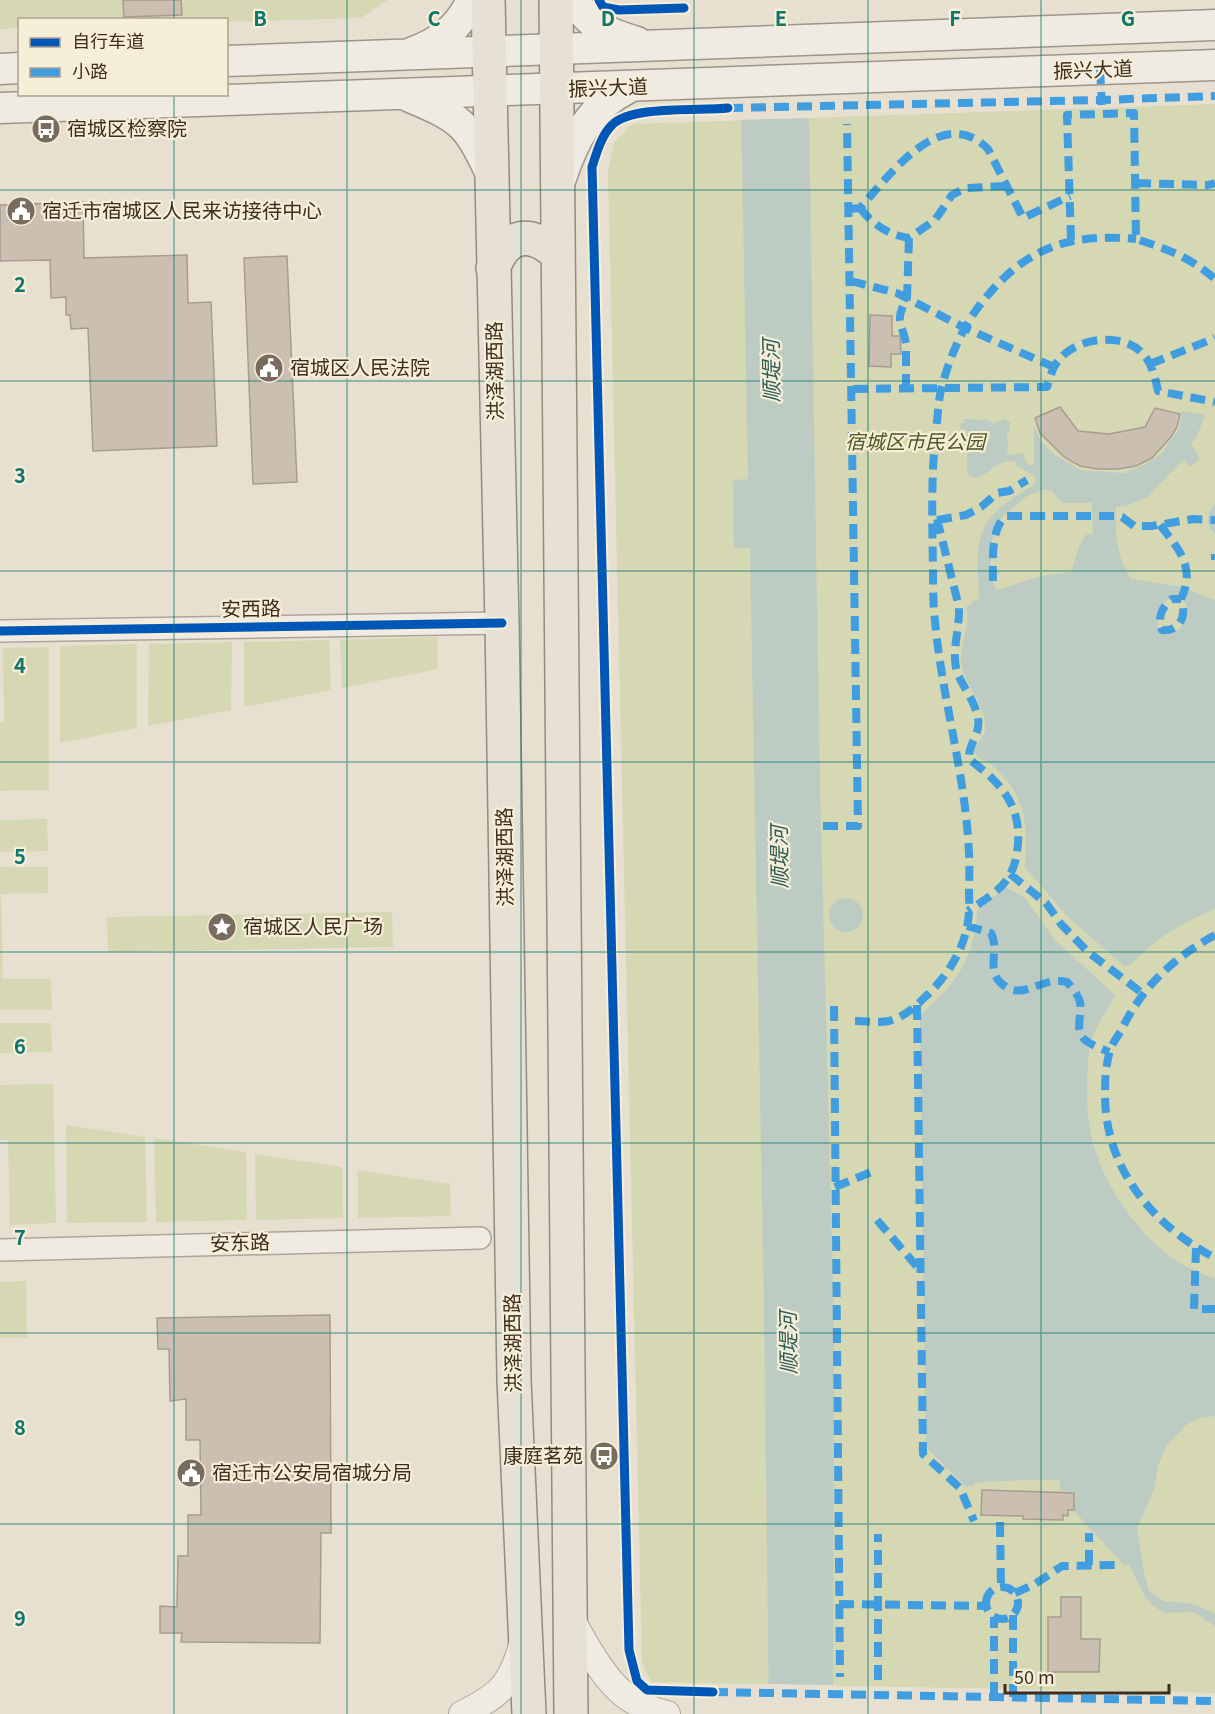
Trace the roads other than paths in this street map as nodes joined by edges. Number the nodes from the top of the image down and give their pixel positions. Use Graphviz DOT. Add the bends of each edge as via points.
graph roads {
  1 [pos="472,0"];
  2 [pos="488,0"];
  3 [pos="556,0"];
  4 [pos="573,0"];
  5 [pos="1215,25"];
  6 [pos="680,45"];
  7 [pos="651,47"];
  8 [pos="557,50"];
  9 [pos="489,53"];
  10 [pos="404,56"];
  11 [pos="339,58"];
  12 [pos="228,62"];
  13 [pos="1215,65"];
  14 [pos="18,68"];
  15 [pos="0,69"];
  16 [pos="681,85"];
  17 [pos="630,87"];
  18 [pos="557,90"];
  19 [pos="489,91"];
  20 [pos="405,94"];
  21 [pos="339,96"];
  22 [pos="0,108"];
  23 [pos="491,174"];
  24 [pos="558,189"];
  25 [pos="558,255"];
  26 [pos="493,268"];
  27 [pos="502,623"];
  28 [pos="0,631"];
  29 [pos="480,1238"];
  30 [pos="0,1250"];
  31 [pos="522,1558"];
  32 [pos="570,1560"];
  33 [pos="570,1617"];
  34 [pos="526,1634"];
  35 [pos="462,1714"];
  36 [pos="529,1714"];
  37 [pos="571,1714"];
  38 [pos="667,1714"];
  1 -- 10 [label="main road" via="457,27"];
  2 -- 9 [label="main road, 洪泽湖西路"];
  3 -- 8 [label="main road"];
  4 -- 7 [label="main road" via="605,32"];
  5 -- 6 [label="main road, 振兴大道"];
  6 -- 7 [label="main road, 振兴大道"];
  6 -- 16 [label="main road" via="673,56 673,67 674,77"];
  7 -- 8 [label="main road, 振兴大道"];
  8 -- 9 [label="main road, 振兴大道"];
  8 -- 18 [label="main road"];
  9 -- 10 [label="main road, 振兴大道"];
  9 -- 19 [label="main road, 洪泽湖西路"];
  10 -- 11 [label="main road, 振兴大道"];
  11 -- 12 [label="main road, 振兴大道"];
  11 -- 21 [label="main road" via="347,66 349,78 347,88"];
  13 -- 16 [label="main road, 振兴大道"];
  14 -- 15 [label="main road"];
  16 -- 17 [label="main road, 振兴大道"];
  17 -- 18 [label="main road, 振兴大道"];
  17 -- 24 [label="main road" via="601,107 583,129 571,149"];
  18 -- 19 [label="main road, 振兴大道"];
  18 -- 24 [label="main road"];
  19 -- 20 [label="main road, 振兴大道"];
  19 -- 23 [label="main road, 洪泽湖西路"];
  20 -- 21 [label="main road, 振兴大道"];
  20 -- 23 [label="main road" via="458,120 476,141"];
  21 -- 22 [label="main road, 振兴大道"];
  23 -- 26 [label="main road, 洪泽湖西路"];
  24 -- 25 [label="main road"];
  25 -- 26 [label="main road" via="547,244 523,239 503,249"];
  25 -- 32 [label="main road"];
  26 -- 27 [label="main road, 洪泽湖西路"];
  27 -- 28 [label="street, 安西路"];
  27 -- 31 [label="main road, 洪泽湖西路" via="514,1380"];
  29 -- 30 [label="street, 安东路"];
  31 -- 32 [label="main road" via="530,1573 546,1580 559,1577"];
  31 -- 34 [label="main road, 洪泽湖西路"];
  32 -- 33 [label="main road"];
  33 -- 37 [label="main road"];
  33 -- 38 [label="street" via="587,1649 630,1699"];
  34 -- 35 [label="street" via="509,1680 494,1697"];
  34 -- 36 [label="main road, 洪泽湖西路"];
}
